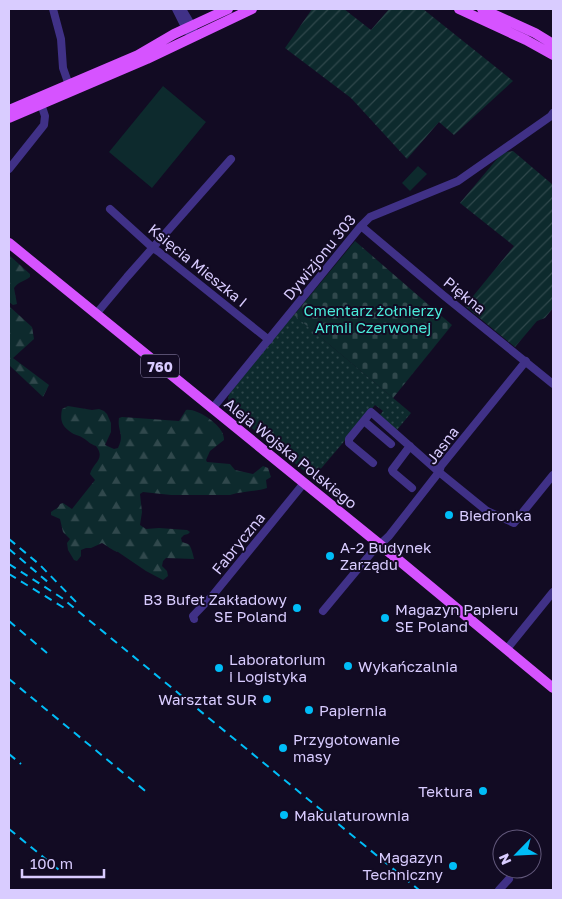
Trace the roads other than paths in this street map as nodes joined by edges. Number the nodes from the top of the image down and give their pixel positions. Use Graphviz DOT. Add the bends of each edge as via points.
graph roads {
  1 [pos="53,9"];
  2 [pos="176,9"];
  3 [pos="182,9"];
  4 [pos="228,9"];
  5 [pos="252,9"];
  6 [pos="459,9"];
  7 [pos="482,9"];
  8 [pos="191,30"];
  9 [pos="553,44"];
  10 [pos="553,55"];
  11 [pos="68,85"];
  12 [pos="41,104"];
  13 [pos="9,110"];
  14 [pos="553,113"];
  15 [pos="9,118"];
  16 [pos="231,159"];
  17 [pos="9,169"];
  18 [pos="110,210"];
  19 [pos="361,226"];
  20 [pos="9,243"];
  21 [pos="153,248"];
  22 [pos="96,314"];
  23 [pos="269,340"];
  24 [pos="526,362"];
  25 [pos="553,384"];
  26 [pos="212,409"];
  27 [pos="364,421"];
  28 [pos="391,444"];
  29 [pos="410,446"];
  30 [pos="373,463"];
  31 [pos="439,472"];
  32 [pos="553,475"];
  33 [pos="304,483"];
  34 [pos="412,488"];
  35 [pos="381,545"];
  36 [pos="553,592"];
  37 [pos="323,611"];
  38 [pos="194,619"];
  39 [pos="506,650"];
  40 [pos="553,688"];
  41 [pos="508,879"];
  42 [pos="499,890"];
  1 -- 11 [label="street"];
  2 -- 8 [label="street"];
  3 -- 8 [label="street"];
  4 -- 8 [label="main road"];
  5 -- 8 [label="main road"];
  6 -- 10 [label="main road"];
  7 -- 9 [label="main road"];
  8 -- 11 [label="main road"];
  8 -- 12 [label="main road" via="146,59"];
  11 -- 13 [label="main road"];
  12 -- 15 [label="main road"];
  12 -- 17 [label="street" via="44,125"];
  14 -- 19 [label="street, Dywizjonu 303" via="458,181 370,217"];
  16 -- 21 [label="street"];
  18 -- 21 [label="street, Księcia Mieszka I"];
  19 -- 23 [label="street, Dywizjonu 303"];
  19 -- 24 [label="street, Piękna"];
  20 -- 22 [label="main road, Aleja Wojska Polskiego / 760"];
  21 -- 22 [label="street"];
  21 -- 23 [label="street, Księcia Mieszka I"];
  22 -- 26 [label="main road, Aleja Wojska Polskiego / 760"];
  23 -- 26 [label="street, Dywizjonu 303"];
  24 -- 25 [label="street, Piękna"];
  24 -- 31 [label="street, Jasna"];
  26 -- 33 [label="main road, Aleja Wojska Polskiego / 760"];
  27 -- 28 [label="street"];
  27 -- 29 [label="street" via="371,412"];
  27 -- 30 [label="street" via="348,442"];
  29 -- 31 [label="street"];
  29 -- 34 [label="street" via="392,470"];
  31 -- 32 [label="street" via="487,510 514,523"];
  31 -- 35 [label="street, Jasna"];
  33 -- 35 [label="main road, Aleja Wojska Polskiego / 760"];
  33 -- 38 [label="street, Fabryczna"];
  35 -- 37 [label="street, Jasna"];
  35 -- 39 [label="main road, Aleja Wojska Polskiego / 760"];
  36 -- 39 [label="street"];
  39 -- 40 [label="main road, Aleja Wojska Polskiego / 760"];
  41 -- 42 [label="street"];
}
